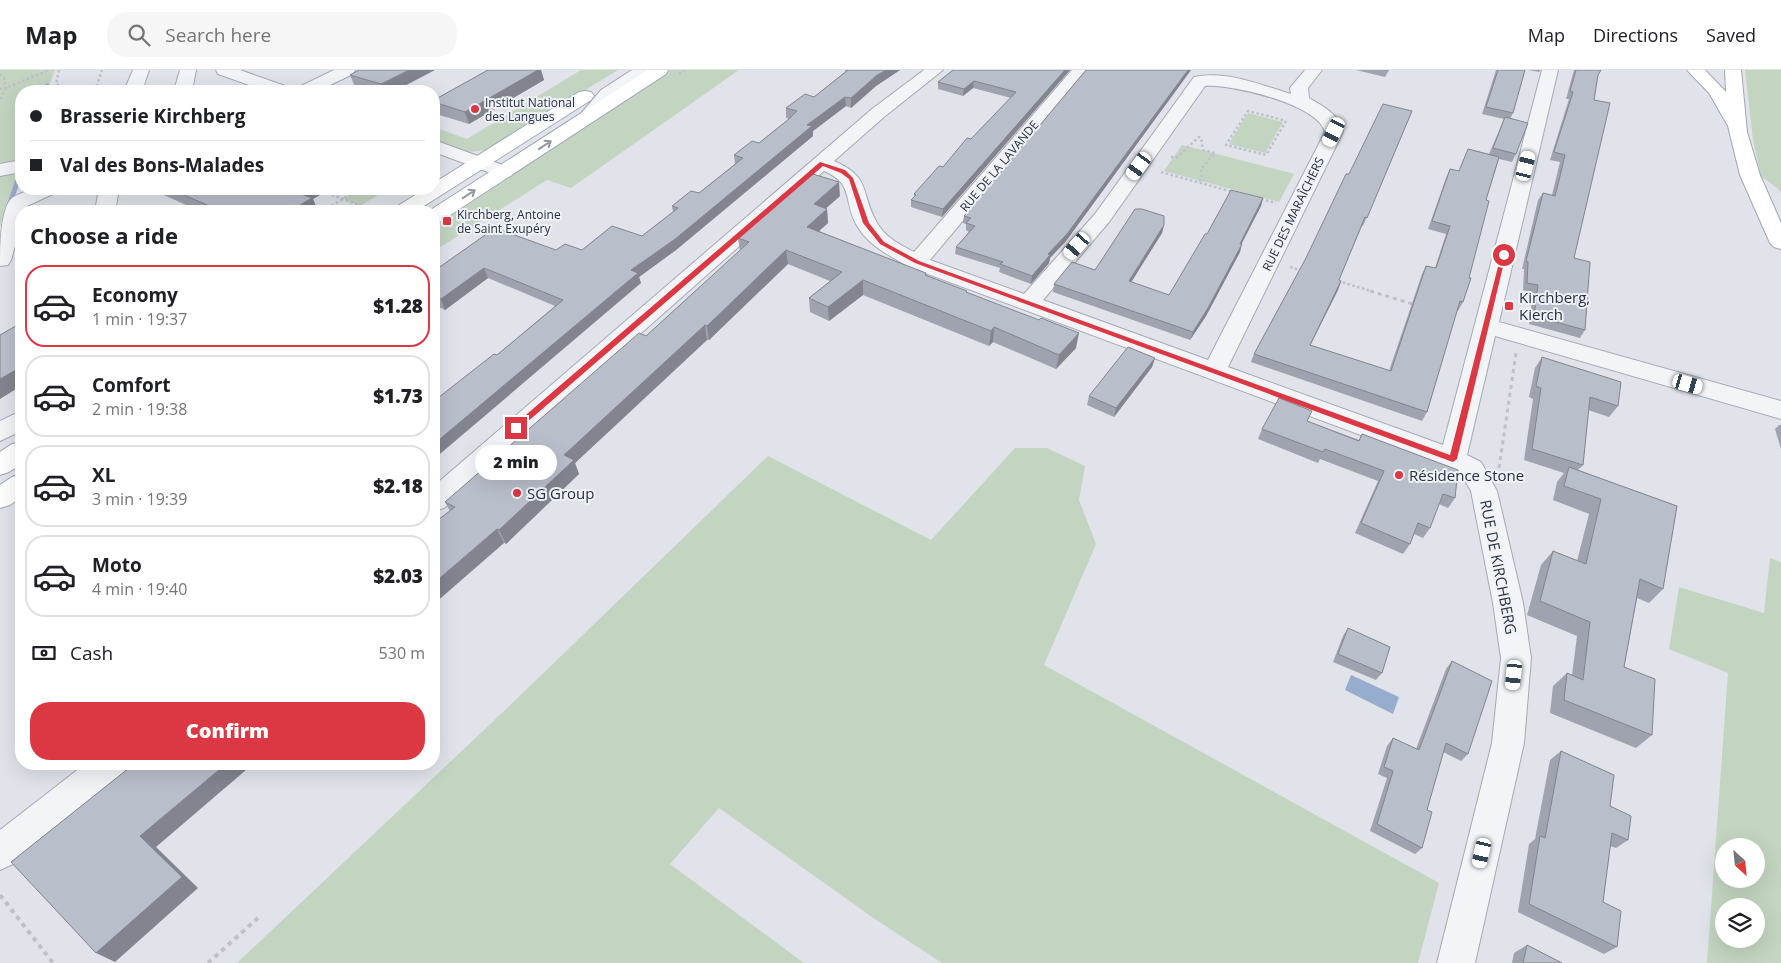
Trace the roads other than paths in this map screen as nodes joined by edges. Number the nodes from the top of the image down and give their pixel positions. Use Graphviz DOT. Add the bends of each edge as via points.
graph roads {
  1 [pos="126,70"];
  2 [pos="140,70"];
  3 [pos="156,70"];
  4 [pos="172,70"];
  5 [pos="188,70"];
  6 [pos="204,70"];
  7 [pos="348,70"];
  8 [pos="627,70"];
  9 [pos="644,70"];
  10 [pos="660,70"];
  11 [pos="935,70"];
  12 [pos="1081,70"];
  13 [pos="1314,70"];
  14 [pos="1550,70"];
  15 [pos="1694,70"];
  16 [pos="1733,70"];
  17 [pos="1205,75"];
  18 [pos="121,85"];
  19 [pos="135,85"];
  20 [pos="152,85"];
  21 [pos="168,85"];
  22 [pos="184,85"];
  23 [pos="201,85"];
  24 [pos="318,85"];
  25 [pos="1302,101"];
  26 [pos="587,117"];
  27 [pos="1738,130"];
  28 [pos="440,148"];
  29 [pos="479,163"];
  30 [pos="822,164"];
  31 [pos="15,167"];
  32 [pos="0,170"];
  33 [pos="504,172"];
  34 [pos="440,187"];
  35 [pos="428,195"];
  36 [pos="412,205"];
  37 [pos="15,212"];
  38 [pos="440,213"];
  39 [pos="1781,243"];
  40 [pos="0,260"];
  41 [pos="917,262"];
  42 [pos="1028,303"];
  43 [pos="1487,326"];
  44 [pos="1214,371"];
  45 [pos="1781,410"];
  46 [pos="15,423"];
  47 [pos="0,432"];
  48 [pos="15,455"];
  49 [pos="1453,459"];
  50 [pos="0,465"];
  51 [pos="15,488"];
  52 [pos="440,496"];
  53 [pos="0,498"];
  54 [pos="104,770"];
  55 [pos="0,852"];
  56 [pos="1456,963"];
  1 -- 18 [label="street"];
  2 -- 19 [label="street"];
  3 -- 20 [label="street"];
  4 -- 21 [label="street"];
  5 -- 22 [label="street"];
  6 -- 23 [label="street"];
  7 -- 24 [label="street"];
  8 -- 29 [label="main road"];
  9 -- 26 [label="street" via="608,94"];
  10 -- 26 [label="main road"];
  11 -- 30 [label="street" via="878,113"];
  12 -- 41 [label="street, RUE DE LA LAVANDE"];
  13 -- 25 [label="street" via="1299,88"];
  14 -- 43 [label="street"];
  15 -- 27 [label="main road" via="1716,90"];
  16 -- 27 [label="main road"];
  17 -- 25 [label="street"];
  17 -- 42 [label="street" via="1102,218"];
  25 -- 44 [label="street, RUE DES MARAÎCHERS" via="1325,116 1333,124 1334,132"];
  33 -- 26 [label="main road, one-way"];
  27 -- 39 [label="main road" via="1747,169"];
  28 -- 29 [label="street"];
  29 -- 33 [label="street"];
  29 -- 34 [label="main road"];
  30 -- 41 [label="street, RUE DE KIRCHBERG" via="843,172 851,179 866,223 882,243"];
  30 -- 52 [label="street"];
  31 -- 32 [label="street"];
  38 -- 33 [label="main road, one-way"];
  35 -- 36 [label="main road"];
  37 -- 40 [label="street"];
  41 -- 42 [label="street, RUE DE KIRCHBERG"];
  42 -- 44 [label="street, RUE DE KIRCHBERG"];
  43 -- 45 [label="street"];
  43 -- 49 [label="street"];
  44 -- 49 [label="street, RUE DE KIRCHBERG"];
  46 -- 47 [label="street"];
  48 -- 50 [label="main road"];
  49 -- 56 [label="street, RUE DE KIRCHBERG" via="1472,469 1484,491 1516,658 1508,743"];
  51 -- 53 [label="main road"];
  54 -- 55 [label="street"];
}
